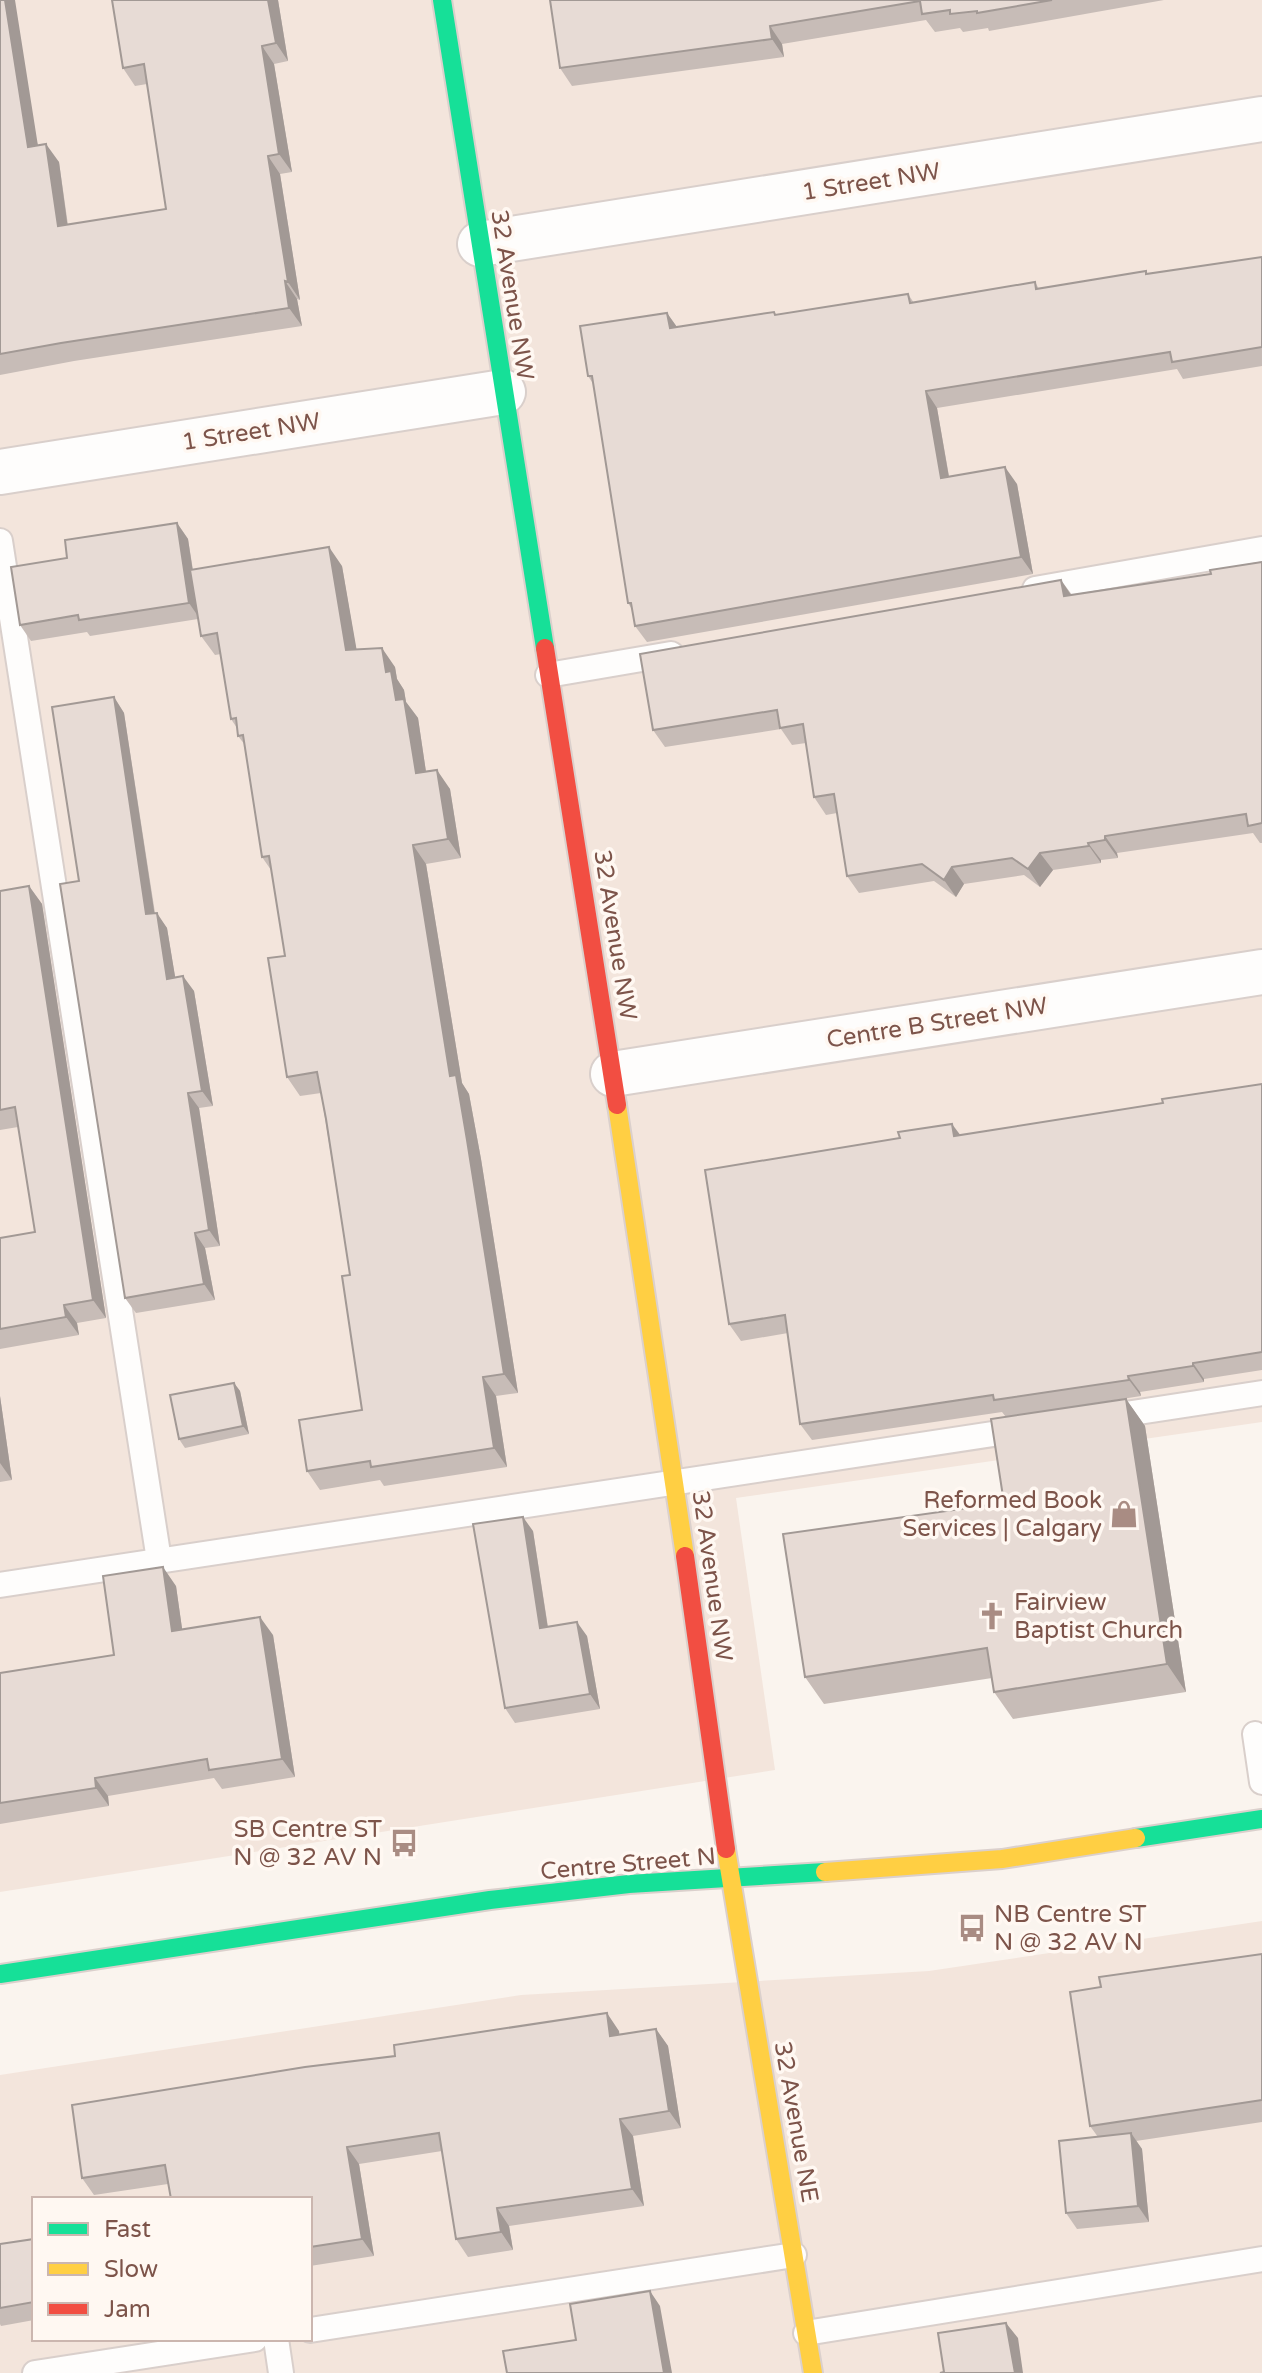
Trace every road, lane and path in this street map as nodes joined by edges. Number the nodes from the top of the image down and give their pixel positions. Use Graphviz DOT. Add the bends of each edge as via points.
graph roads {
  1 [pos="442,0"];
  2 [pos="1262,119"];
  3 [pos="480,244"];
  4 [pos="503,392"];
  5 [pos="0,472"];
  6 [pos="0,541"];
  7 [pos="1262,549"];
  8 [pos="1016,593"];
  9 [pos="687,651"];
  10 [pos="548,675"];
  11 [pos="1262,972"];
  12 [pos="613,1074"];
  13 [pos="1262,1393"];
  14 [pos="1078,1421"];
  15 [pos="1046,1426"];
  16 [pos="675,1482"];
  17 [pos="159,1560"];
  18 [pos="0,1585"];
  19 [pos="1255,1734"];
  20 [pos="1262,1782"];
  21 [pos="1262,1819"];
  22 [pos="730,1879"];
  23 [pos="0,1974"];
  24 [pos="794,2255"];
  25 [pos="1262,2259"];
  26 [pos="312,2330"];
  27 [pos="806,2333"];
  28 [pos="242,2341"];
  29 [pos="276,2341"];
  30 [pos="35,2373"];
  31 [pos="281,2373"];
  32 [pos="813,2373"];
  1 -- 3 [label="street, 32 Avenue NW"];
  2 -- 3 [label="street, 1 Street NW"];
  3 -- 4 [label="street, 32 Avenue NW"];
  4 -- 5 [label="street, 1 Street NW"];
  4 -- 10 [label="street, 32 Avenue NW"];
  6 -- 17 [label="lane"];
  7 -- 8 [label="lane"];
  9 -- 10 [label="lane"];
  10 -- 12 [label="street, 32 Avenue NW"];
  11 -- 12 [label="street, Centre B Street NW"];
  12 -- 16 [label="street, 32 Avenue NW"];
  13 -- 14 [label="lane"];
  15 -- 16 [label="lane"];
  16 -- 17 [label="lane"];
  16 -- 22 [label="street, 32 Avenue NW"];
  17 -- 18 [label="lane"];
  19 -- 20 [label="lane"];
  21 -- 22 [label="street, Centre Street N" via="1002,1859"];
  22 -- 23 [label="street, Centre Street N" via="490,1900"];
  22 -- 24 [label="street, 32 Avenue NE"];
  24 -- 26 [label="lane"];
  24 -- 27 [label="street, 32 Avenue NE"];
  25 -- 27 [label="lane"];
  27 -- 32 [label="street, 32 Avenue NE"];
  28 -- 30 [label="lane"];
  29 -- 31 [label="lane"];
}
